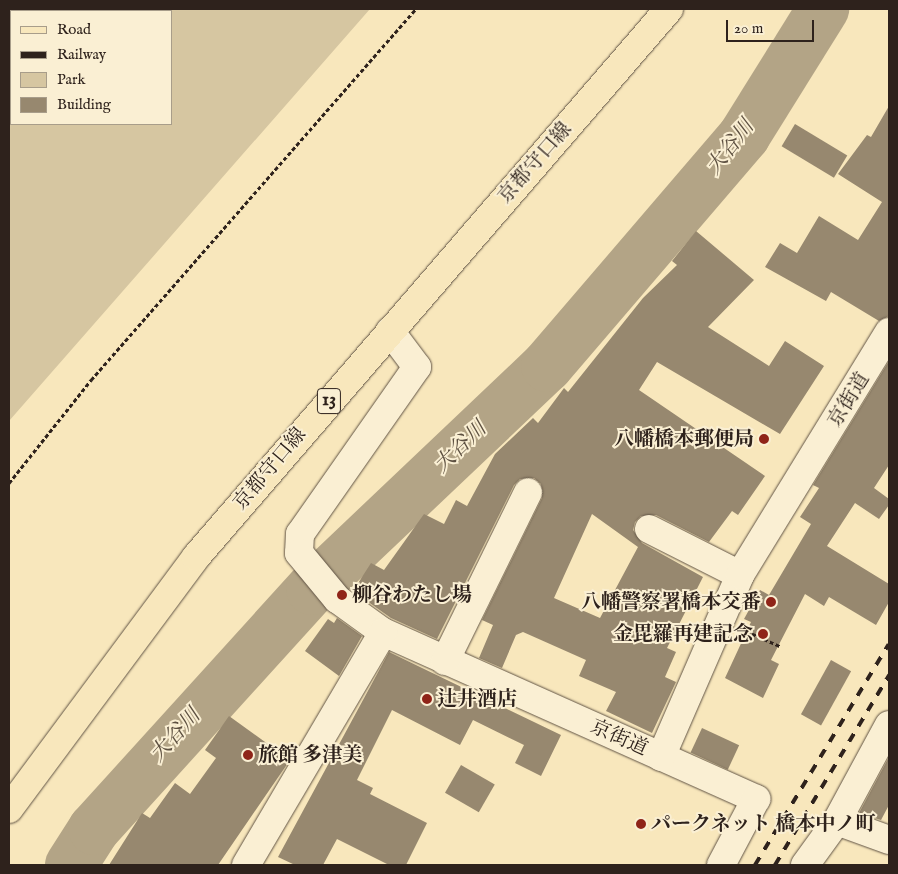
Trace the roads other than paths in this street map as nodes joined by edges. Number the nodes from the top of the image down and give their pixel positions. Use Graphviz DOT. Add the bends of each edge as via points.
graph roads {
  1 [pos="669,9"];
  2 [pos="390,331"];
  3 [pos="889,332"];
  4 [pos="528,492"];
  5 [pos="649,529"];
  6 [pos="740,575"];
  7 [pos="383,632"];
  8 [pos="445,661"];
  9 [pos="889,725"];
  10 [pos="661,757"];
  11 [pos="9,809"];
  12 [pos="837,822"];
  13 [pos="889,840"];
  14 [pos="253,863"];
  15 [pos="721,865"];
  16 [pos="805,865"];
  1 -- 2 [label="main road, 京都守口線 / 13"];
  2 -- 7 [label="street, 京街道" via="417,367 296,543 306,563 337,599"];
  2 -- 11 [label="main road, 京都守口線 / 13" via="196,557"];
  3 -- 6 [label="street, 京街道"];
  4 -- 8 [label="street"];
  5 -- 6 [label="street"];
  6 -- 10 [label="street, 京街道"];
  7 -- 8 [label="street, 京街道"];
  7 -- 14 [label="street"];
  8 -- 10 [label="street, 京街道"];
  9 -- 12 [label="street"];
  10 -- 15 [label="street" via="756,799"];
  12 -- 13 [label="street"];
  12 -- 16 [label="street"];
}
